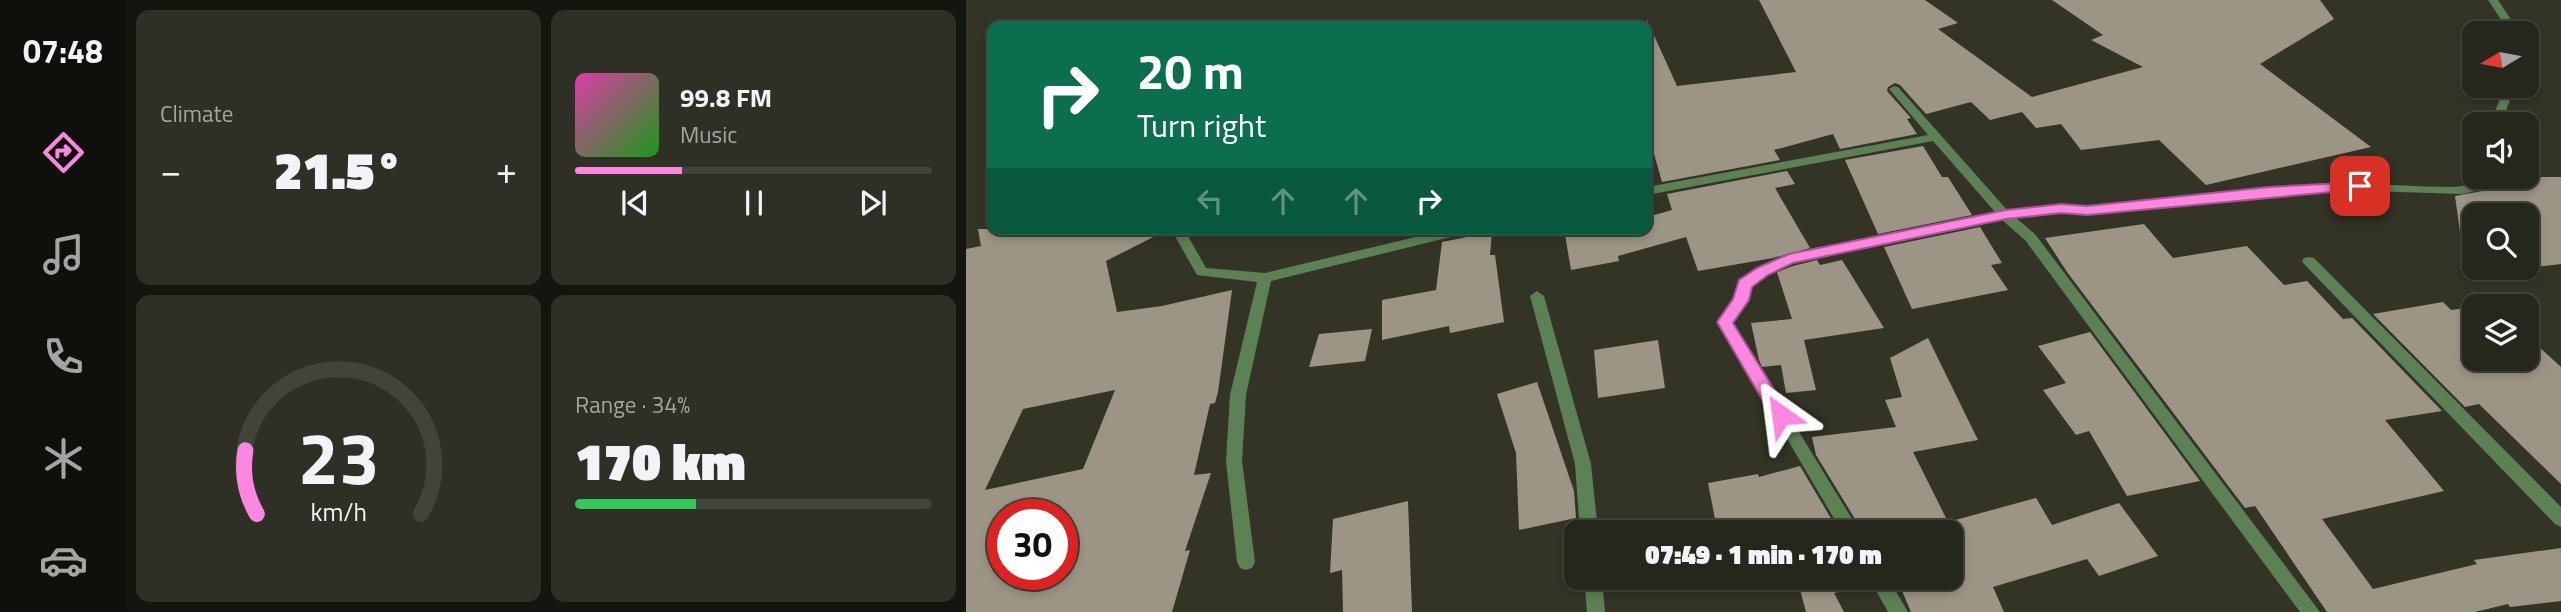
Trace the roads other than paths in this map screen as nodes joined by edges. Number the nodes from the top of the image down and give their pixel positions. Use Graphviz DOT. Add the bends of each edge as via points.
graph roads {
  1 [pos="2493,0"];
  2 [pos="2507,21"];
  3 [pos="1894,89"];
  4 [pos="1934,137"];
  5 [pos="2462,188"];
  6 [pos="1652,190"];
  7 [pos="2006,215"];
  8 [pos="1180,235"];
  9 [pos="1442,235"];
  10 [pos="2309,261"];
  11 [pos="1265,278"];
  12 [pos="1537,296"];
  13 [pos="2561,519"];
  14 [pos="1588,520"];
  15 [pos="1844,520"];
  16 [pos="1246,562"];
  17 [pos="1594,590"];
  18 [pos="1885,590"];
  19 [pos="1596,612"];
  20 [pos="1899,612"];
  21 [pos="2311,612"];
  1 -- 2 [label="street"];
  3 -- 4 [label="street"];
  4 -- 6 [label="street"];
  4 -- 7 [label="street"];
  5 -- 7 [label="street" via="2360,186"];
  7 -- 15 [label="street" via="1789,259 1745,284 1741,300 1725,322"];
  7 -- 21 [label="street" via="2030,237"];
  8 -- 11 [label="street" via="1202,272"];
  9 -- 11 [label="street"];
  10 -- 13 [label="street"];
  11 -- 16 [label="street" via="1238,395 1234,461"];
  12 -- 14 [label="street" via="1583,464"];
  17 -- 19 [label="street"];
  18 -- 20 [label="street"];
}
